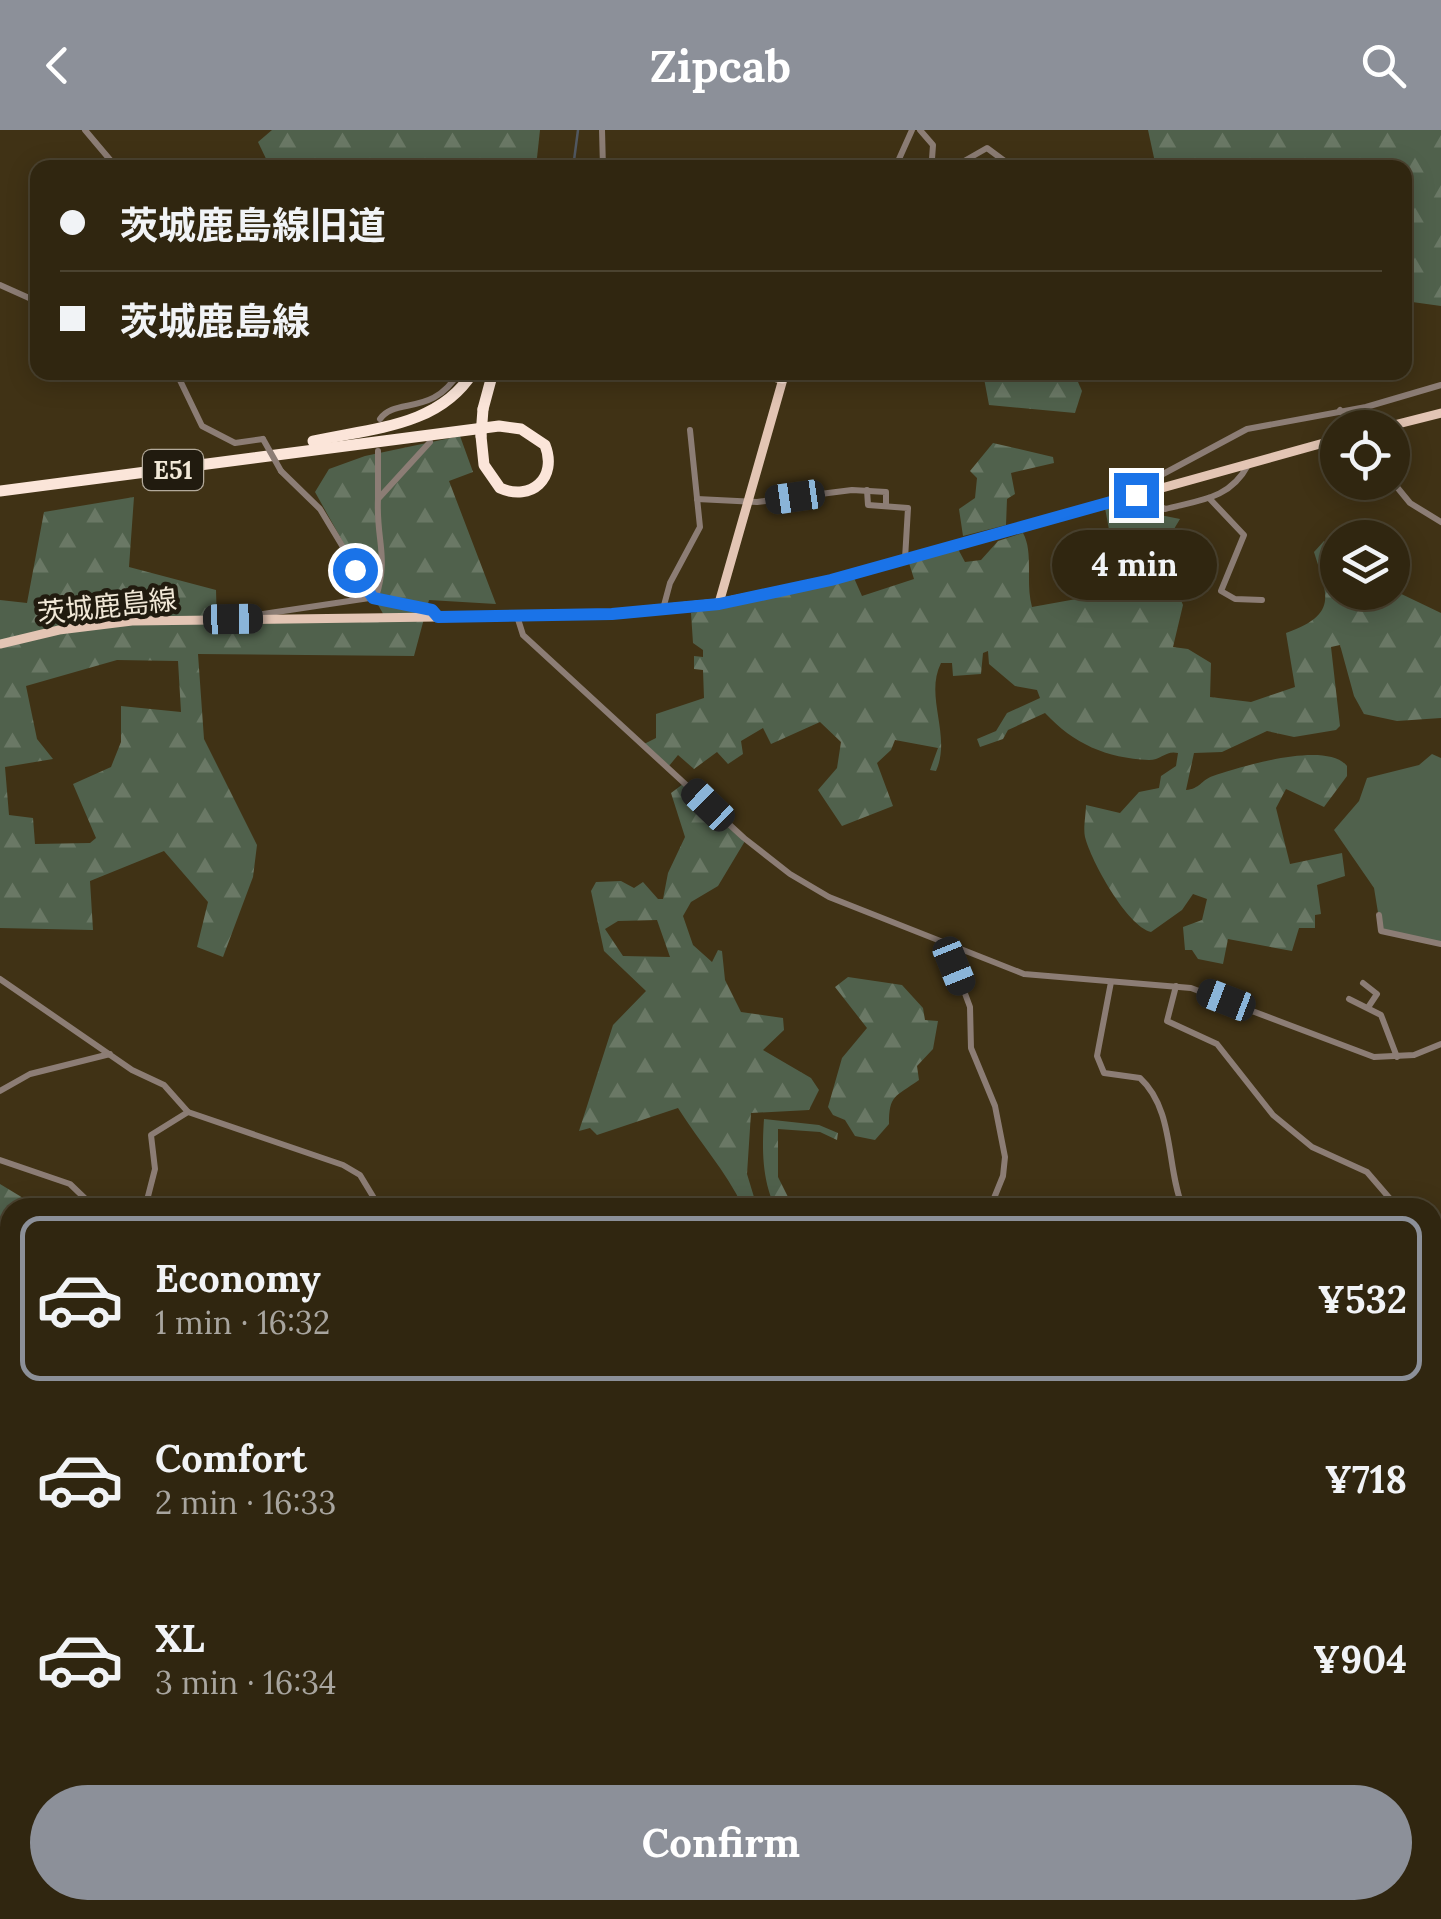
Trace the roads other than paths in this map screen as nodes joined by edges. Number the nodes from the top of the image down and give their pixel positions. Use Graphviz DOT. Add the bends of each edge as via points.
graph roads {
  1 [pos="85,130"];
  2 [pos="602,130"];
  3 [pos="912,130"];
  4 [pos="920,130"];
  5 [pos="110,160"];
  6 [pos="603,160"];
  7 [pos="899,160"];
  8 [pos="933,160"];
  9 [pos="966,160"];
  10 [pos="1003,160"];
  11 [pos="0,285"];
  12 [pos="30,298"];
  13 [pos="180,380"];
  14 [pos="452,380"];
  15 [pos="468,380"];
  16 [pos="491,380"];
  17 [pos="782,380"];
  18 [pos="1441,385"];
  19 [pos="1340,410"];
  20 [pos="1441,413"];
  21 [pos="1320,414"];
  22 [pos="380,419"];
  23 [pos="1410,421"];
  24 [pos="481,430"];
  25 [pos="481,430"];
  26 [pos="481,430"];
  27 [pos="481,430"];
  28 [pos="690,430"];
  29 [pos="430,442"];
  30 [pos="1320,444"];
  31 [pos="378,451"];
  32 [pos="1249,464"];
  33 [pos="0,489"];
  34 [pos="866,490"];
  35 [pos="1137,495"];
  36 [pos="1210,498"];
  37 [pos="378,499"];
  38 [pos="697,499"];
  39 [pos="1408,500"];
  40 [pos="746,502"];
  41 [pos="886,505"];
  42 [pos="1441,522"];
  43 [pos="905,560"];
  44 [pos="374,597"];
  45 [pos="1262,600"];
  46 [pos="719,604"];
  47 [pos="663,610"];
  48 [pos="517,616"];
  49 [pos="438,617"];
  50 [pos="259,619"];
  51 [pos="0,644"];
  52 [pos="1379,915"];
  53 [pos="1441,944"];
  54 [pos="948,947"];
  55 [pos="0,979"];
  56 [pos="1112,982"];
  57 [pos="1363,983"];
  58 [pos="1176,986"];
  59 [pos="1349,999"];
  60 [pos="1369,1006"];
  61 [pos="1441,1044"];
  62 [pos="110,1054"];
  63 [pos="1396,1057"];
  64 [pos="0,1091"];
  65 [pos="188,1112"];
  66 [pos="0,1160"];
  67 [pos="85,1198"];
  68 [pos="148,1198"];
  69 [pos="374,1198"];
  70 [pos="994,1198"];
  71 [pos="1181,1198"];
  72 [pos="1389,1198"];
  1 -- 5 [label="street"];
  2 -- 6 [label="street"];
  3 -- 7 [label="street"];
  4 -- 8 [label="street" via="933,144"];
  9 -- 10 [label="street" via="987,148"];
  11 -- 12 [label="street"];
  13 -- 44 [label="street, bridge" via="202,426 235,442 264,440 281,471 320,509"];
  14 -- 22 [label="street" via="434,401"];
  15 -- 33 [label="highway, E51" via="454,399 426,415 237,457"];
  16 -- 24 [label="highway, E51, bridge"];
  17 -- 40 [label="main road"];
  18 -- 19 [label="street"];
  20 -- 23 [label="main road"];
  21 -- 35 [label="street" via="1247,429 1135,490"];
  25 -- 26 [label="highway, E51, bridge" via="484,465 500,488 518,493 540,486 550,464 545,446 510,427"];
  27 -- 33 [label="highway, E51, bridge"];
  28 -- 38 [label="street"];
  29 -- 37 [label="street"];
  30 -- 32 [label="main road, 茨城鹿島線"];
  31 -- 37 [label="street"];
  32 -- 35 [label="main road, 茨城鹿島線"];
  32 -- 36 [label="street" via="1233,489"];
  34 -- 40 [label="street"];
  34 -- 41 [label="street" via="886,492"];
  34 -- 41 [label="street" via="866,504"];
  35 -- 36 [label="street" via="1165,508"];
  35 -- 43 [label="main road, 茨城鹿島線"];
  36 -- 45 [label="street" via="1244,535 1222,592"];
  37 -- 44 [label="street" via="385,564"];
  38 -- 40 [label="street"];
  38 -- 47 [label="street" via="700,527"];
  39 -- 42 [label="street"];
  40 -- 46 [label="main road"];
  41 -- 43 [label="street" via="910,510"];
  43 -- 46 [label="main road, 茨城鹿島線"];
  44 -- 49 [label="street"];
  44 -- 50 [label="street"];
  46 -- 47 [label="main road, 茨城鹿島線"];
  47 -- 48 [label="main road, 茨城鹿島線"];
  48 -- 49 [label="main road, 茨城鹿島線"];
  48 -- 54 [label="street" via="521,632 558,668 786,871 823,894"];
  49 -- 50 [label="main road, 茨城鹿島線"];
  50 -- 51 [label="main road, 茨城鹿島線" via="107,623"];
  52 -- 53 [label="street" via="1382,930"];
  54 -- 56 [label="street" via="1024,974"];
  54 -- 70 [label="street" via="970,1007 971,1048 995,1106 1005,1158"];
  55 -- 62 [label="street"];
  56 -- 58 [label="street"];
  56 -- 71 [label="street" via="1096,1056 1104,1073 1140,1078 1153,1095"];
  57 -- 60 [label="street" via="1377,994"];
  58 -- 63 [label="street" via="1361,1054"];
  58 -- 72 [label="street" via="1167,1021 1217,1044 1273,1115 1312,1147 1366,1172"];
  59 -- 60 [label="street"];
  60 -- 63 [label="street" via="1385,1021"];
  61 -- 63 [label="street"];
  62 -- 64 [label="street" via="30,1074"];
  62 -- 65 [label="street" via="164,1085"];
  65 -- 68 [label="street" via="151,1135 155,1169"];
  65 -- 69 [label="street" via="343,1165"];
  66 -- 67 [label="street" via="70,1184"];
}
